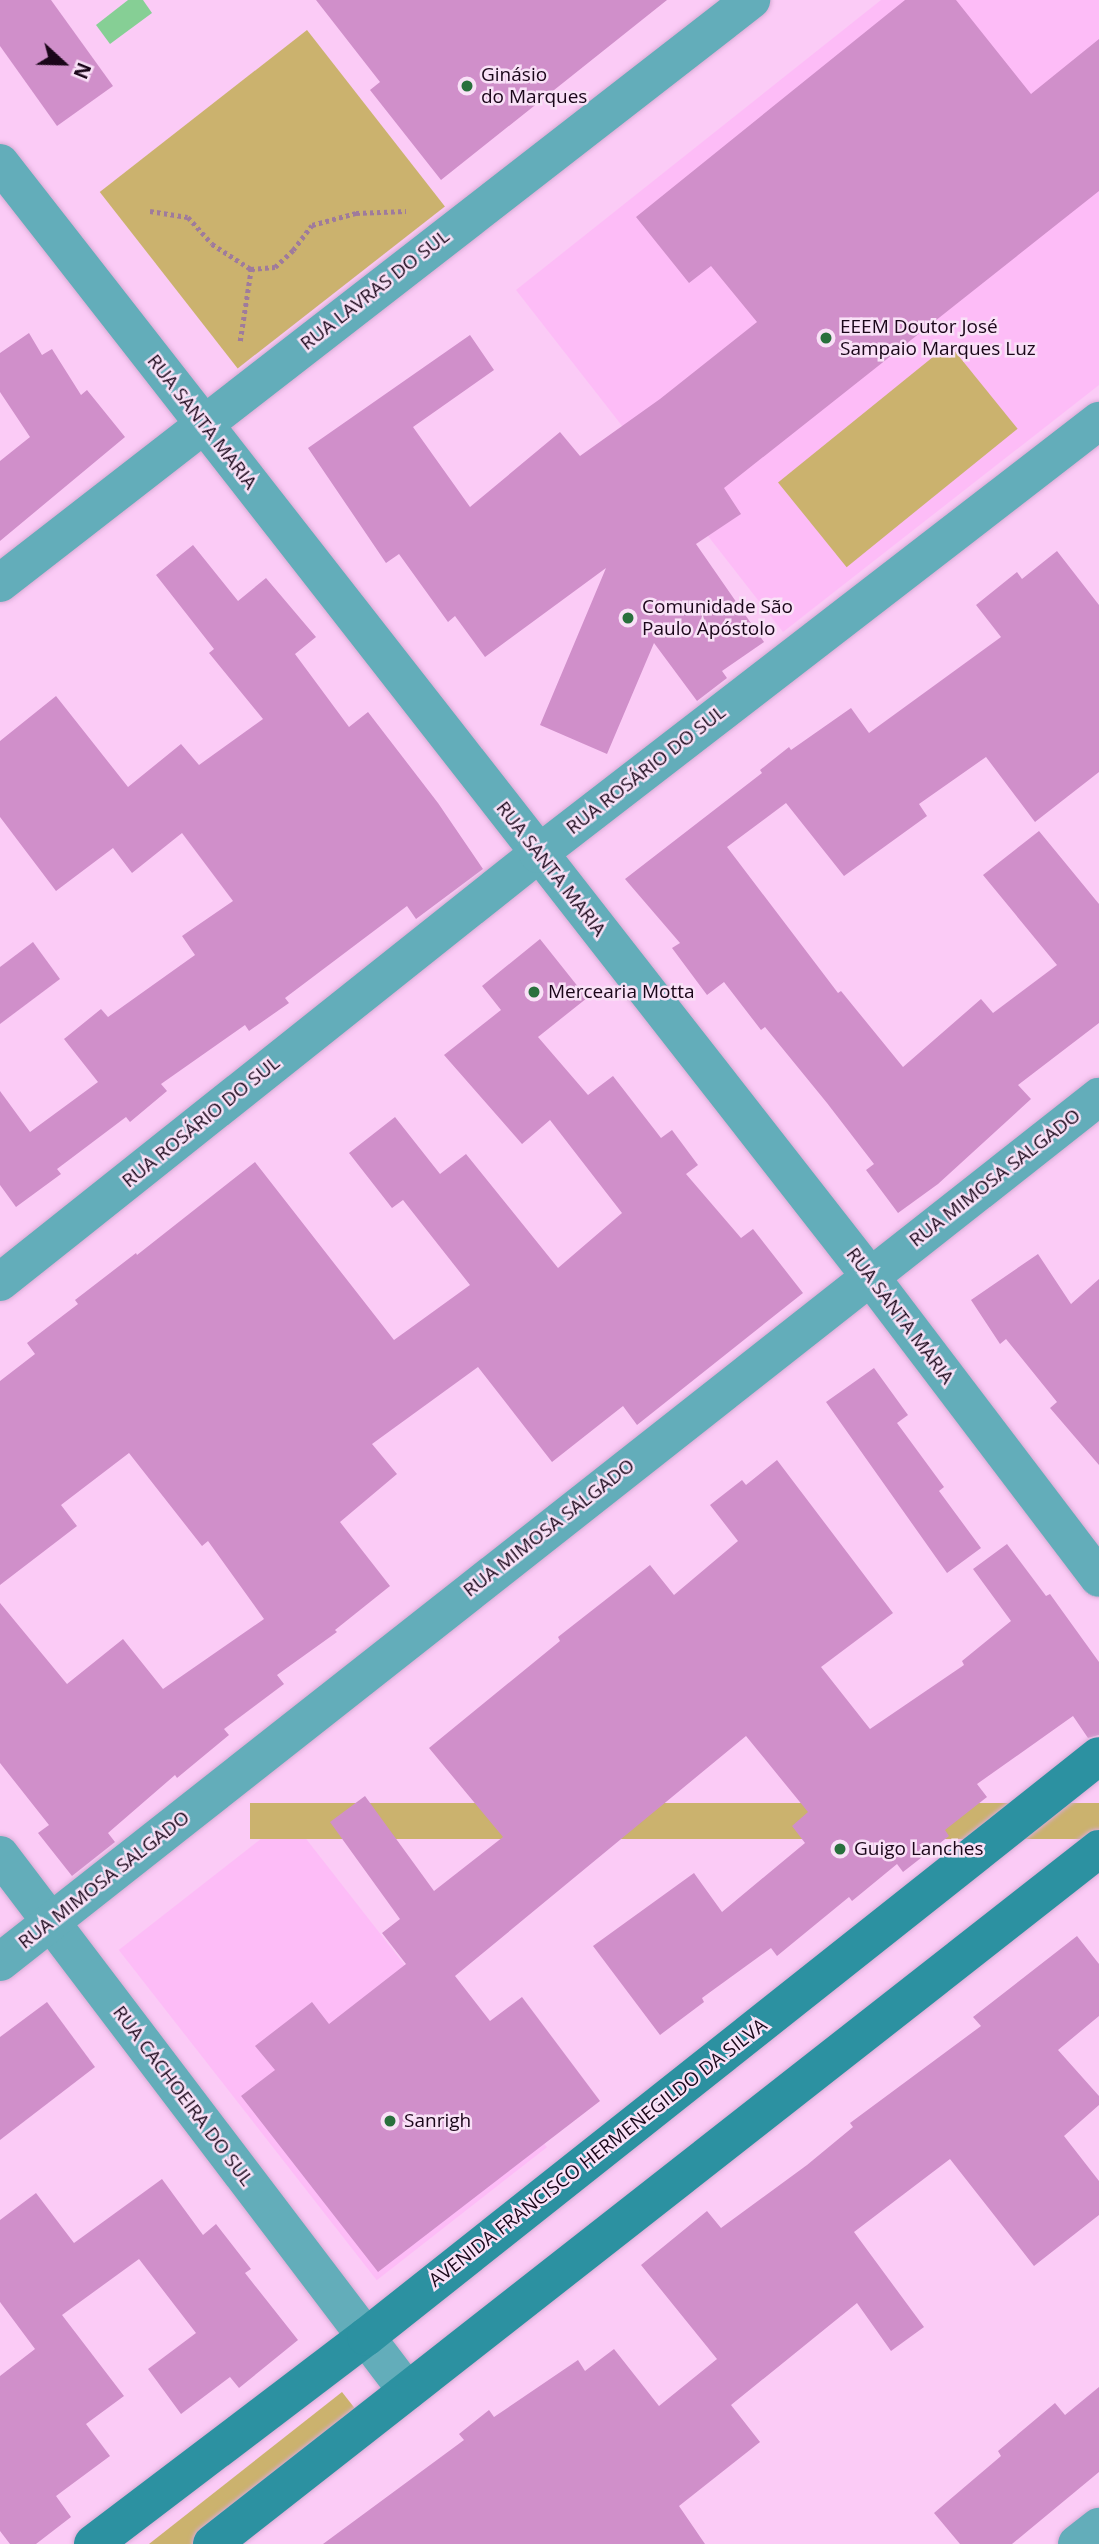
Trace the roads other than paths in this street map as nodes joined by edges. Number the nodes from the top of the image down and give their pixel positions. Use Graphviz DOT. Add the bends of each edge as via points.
graph roads {
  1 [pos="751,0"];
  2 [pos="0,163"];
  3 [pos="1099,421"];
  4 [pos="203,423"];
  5 [pos="0,583"];
  6 [pos="538,853"];
  7 [pos="1099,1097"];
  8 [pos="869,1275"];
  9 [pos="0,1282"];
  10 [pos="1099,1578"];
  11 [pos="1099,1756"];
  12 [pos="1099,1849"];
  13 [pos="0,1855"];
  14 [pos="51,1922"];
  15 [pos="0,1962"];
  16 [pos="366,2337"];
  17 [pos="407,2391"];
  18 [pos="1099,2527"];
  19 [pos="93,2544"];
  20 [pos="212,2544"];
  21 [pos="1077,2544"];
  1 -- 4 [label="street, RUA LAVRAS DO SUL"];
  2 -- 4 [label="street, RUA SANTA MARIA"];
  3 -- 6 [label="street, RUA ROSÁRIO DO SUL"];
  4 -- 5 [label="street, RUA LAVRAS DO SUL"];
  4 -- 6 [label="street, RUA SANTA MARIA"];
  6 -- 8 [label="street, RUA SANTA MARIA"];
  6 -- 9 [label="street, RUA ROSÁRIO DO SUL"];
  7 -- 8 [label="street, RUA MIMOSA SALGADO"];
  8 -- 10 [label="street, RUA SANTA MARIA"];
  8 -- 14 [label="street, RUA MIMOSA SALGADO"];
  11 -- 16 [label="main road, AVENIDA FRANCISCO HERMENEGILDO DA SILVA"];
  12 -- 17 [label="main road"];
  13 -- 14 [label="street, RUA CACHOEIRA DO SUL"];
  14 -- 15 [label="street, RUA MIMOSA SALGADO"];
  14 -- 16 [label="street, RUA CACHOEIRA DO SUL"];
  16 -- 17 [label="street, RUA CACHOEIRA DO SUL"];
  16 -- 19 [label="main road, AVENIDA FRANCISCO HERMENEGILDO DA SILVA"];
  17 -- 20 [label="main road"];
  18 -- 21 [label="street"];
}
